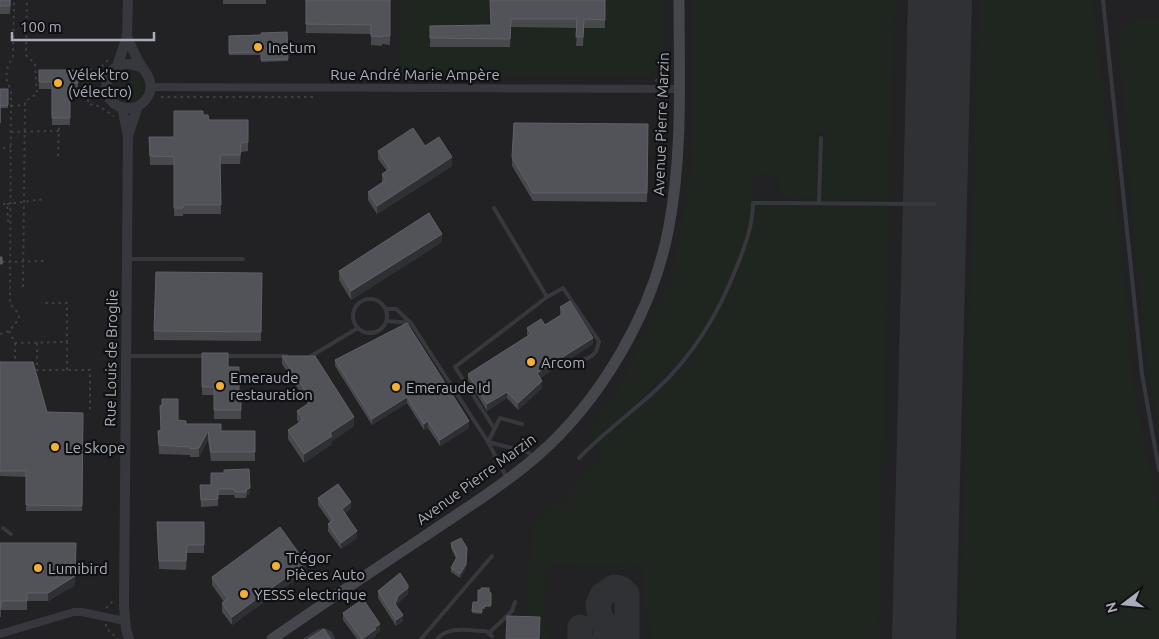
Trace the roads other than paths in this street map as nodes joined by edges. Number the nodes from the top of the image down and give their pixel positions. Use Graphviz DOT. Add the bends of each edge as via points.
graph roads {
  1 [pos="128,0"];
  2 [pos="679,0"];
  3 [pos="1103,0"];
  4 [pos="127,37"];
  5 [pos="117,66"];
  6 [pos="142,68"];
  7 [pos="151,87"];
  8 [pos="679,89"];
  9 [pos="138,106"];
  10 [pos="122,108"];
  11 [pos="128,136"];
  12 [pos="821,138"];
  13 [pos="819,203"];
  14 [pos="935,204"];
  15 [pos="494,208"];
  16 [pos="127,259"];
  17 [pos="243,259"];
  18 [pos="547,297"];
  19 [pos="386,309"];
  20 [pos="387,321"];
  21 [pos="411,323"];
  22 [pos="358,328"];
  23 [pos="126,356"];
  24 [pos="294,356"];
  25 [pos="304,356"];
  26 [pos="585,359"];
  27 [pos="522,424"];
  28 [pos="494,428"];
  29 [pos="488,442"];
  30 [pos="536,457"];
  31 [pos="579,458"];
  32 [pos="1159,470"];
  33 [pos="507,478"];
  34 [pos="3,528"];
  35 [pos="11,534"];
  36 [pos="492,556"];
  37 [pos="515,602"];
  38 [pos="125,621"];
  39 [pos="0,634"];
  40 [pos="129,639"];
  41 [pos="272,639"];
  42 [pos="306,639"];
  43 [pos="333,639"];
  44 [pos="421,639"];
  45 [pos="437,639"];
  1 -- 4 [label="street, Rue Louis de Broglie"];
  2 -- 8 [label="main road, Avenue Pierre Marzin"];
  3 -- 32 [label="lane" via="1142,374"];
  4 -- 5 [label="street, Rue Louis de Broglie"];
  4 -- 6 [label="street, Rue Louis de Broglie"];
  5 -- 6 [label="street" via="125,63"];
  5 -- 10 [label="street, Rue Louis de Broglie" via="106,80 106,89 114,103"];
  6 -- 7 [label="street, Rue Louis de Broglie"];
  7 -- 8 [label="street, Rue André Marie Ampère"];
  7 -- 9 [label="street, Rue Louis de Broglie" via="145,102"];
  8 -- 30 [label="main road, Avenue Pierre Marzin" via="675,192 656,276 613,366 579,411"];
  9 -- 10 [label="street"];
  9 -- 11 [label="street, Rue Louis de Broglie"];
  10 -- 11 [label="street, Rue Louis de Broglie"];
  11 -- 16 [label="street, Rue Louis de Broglie"];
  12 -- 13 [label="lane"];
  13 -- 14 [label="lane"];
  13 -- 31 [label="lane" via="753,203 744,250 706,331 656,390"];
  15 -- 18 [label="lane"];
  16 -- 17 [label="lane"];
  16 -- 23 [label="street, Rue Louis de Broglie"];
  18 -- 26 [label="lane" via="563,288 599,341 597,351"];
  18 -- 28 [label="lane" via="455,367"];
  19 -- 20 [label="lane"];
  19 -- 21 [label="lane" via="396,309"];
  19 -- 22 [label="lane" via="373,299 358,304 353,313"];
  20 -- 21 [label="lane"];
  20 -- 22 [label="lane" via="374,333"];
  21 -- 29 [label="lane"];
  22 -- 25 [label="lane" via="314,356"];
  23 -- 24 [label="lane"];
  23 -- 38 [label="street, Rue Louis de Broglie"];
  27 -- 28 [label="lane" via="500,418"];
  28 -- 29 [label="lane"];
  29 -- 30 [label="lane"];
  29 -- 33 [label="lane"];
  30 -- 33 [label="main road, Avenue Pierre Marzin"];
  33 -- 41 [label="main road, Avenue Pierre Marzin"];
  34 -- 35 [label="lane"];
  36 -- 44 [label="lane"];
  37 -- 45 [label="lane" via="512,611 490,635 446,634"];
  38 -- 39 [label="street" via="74,612"];
  38 -- 40 [label="street, Rue Louis de Broglie"];
  42 -- 43 [label="lane" via="324,630"];
}
